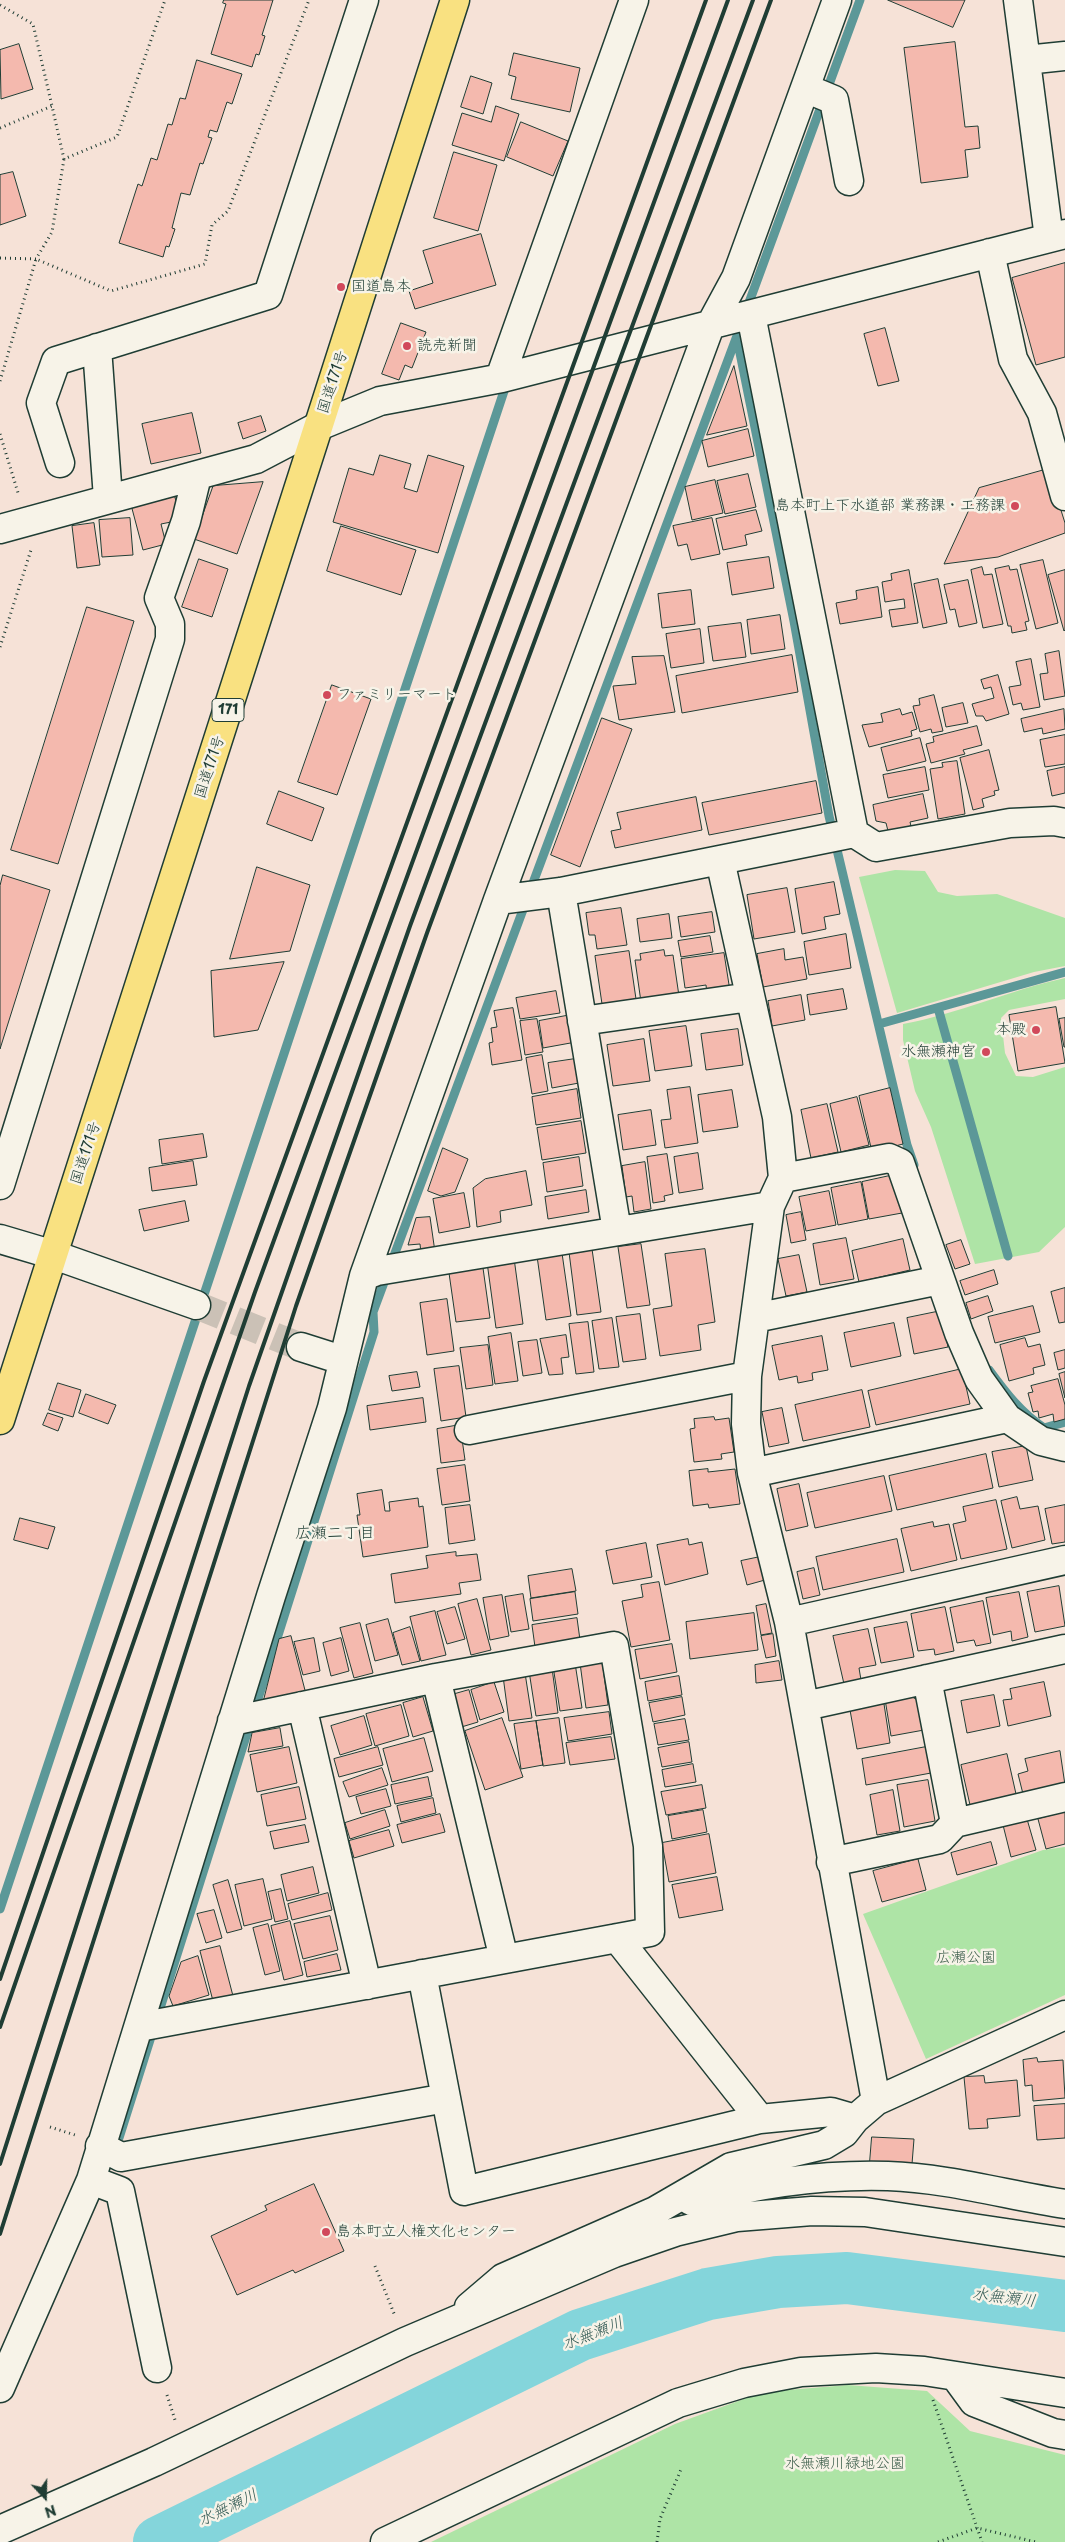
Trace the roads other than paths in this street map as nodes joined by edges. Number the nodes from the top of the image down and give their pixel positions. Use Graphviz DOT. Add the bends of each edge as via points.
graph roads {
  1 [pos="364,0"];
  2 [pos="455,0"];
  3 [pos="634,0"];
  4 [pos="837,0"];
  5 [pos="1018,0"];
  6 [pos="1065,56"];
  7 [pos="1026,60"];
  8 [pos="817,93"];
  9 [pos="849,181"];
  10 [pos="1057,236"];
  11 [pos="990,252"];
  12 [pos="751,316"];
  13 [pos="710,326"];
  14 [pos="97,348"];
  15 [pos="508,377"];
  16 [pos="319,426"];
  17 [pos="60,463"];
  18 [pos="197,476"];
  19 [pos="1065,496"];
  20 [pos="108,498"];
  21 [pos="0,529"];
  22 [pos="1065,823"];
  23 [pos="854,833"];
  24 [pos="720,860"];
  25 [pos="529,896"];
  26 [pos="750,997"];
  27 [pos="582,1020"];
  28 [pos="784,1178"];
  29 [pos="0,1185"];
  30 [pos="770,1206"];
  31 [pos="617,1231"];
  32 [pos="0,1240"];
  33 [pos="54,1255"];
  34 [pos="381,1271"];
  35 [pos="940,1280"];
  36 [pos="196,1304"];
  37 [pos="755,1318"];
  38 [pos="301,1346"];
  39 [pos="342,1360"];
  40 [pos="747,1376"];
  41 [pos="1007,1418"];
  42 [pos="0,1420"];
  43 [pos="469,1430"];
  44 [pos="1065,1447"];
  45 [pos="752,1473"];
  46 [pos="1065,1560"];
  47 [pos="789,1622"];
  48 [pos="1065,1649"];
  49 [pos="436,1678"];
  50 [pos="927,1679"];
  51 [pos="302,1706"];
  52 [pos="805,1706"];
  53 [pos="246,1718"];
  54 [pos="1065,1797"];
  55 [pos="955,1823"];
  56 [pos="831,1862"];
  57 [pos="617,1938"];
  58 [pos="504,1959"];
  59 [pos="422,1974"];
  60 [pos="366,1985"];
  61 [pos="1065,2015"];
  62 [pos="150,2025"];
  63 [pos="446,2098"];
  64 [pos="876,2101"];
  65 [pos="760,2119"];
  66 [pos="855,2119"];
  67 [pos="100,2146"];
  68 [pos="91,2180"];
  69 [pos="1065,2204"];
  70 [pos="656,2211"];
  71 [pos="1065,2242"];
  72 [pos="449,2325"];
  73 [pos="157,2368"];
  74 [pos="955,2376"];
  75 [pos="0,2388"];
  76 [pos="1065,2392"];
  77 [pos="1065,2435"];
  78 [pos="0,2530"];
  79 [pos="385,2542"];
  1 -- 14 [label="street" via="268,295"];
  2 -- 16 [label="highway, 国道171号 / 171"];
  3 -- 15 [label="street"];
  4 -- 8 [label="street"];
  5 -- 7 [label="street"];
  6 -- 7 [label="street"];
  7 -- 10 [label="street"];
  8 -- 9 [label="street"];
  8 -- 13 [label="street" via="736,278"];
  10 -- 11 [label="street"];
  11 -- 12 [label="street"];
  11 -- 19 [label="street" via="1013,359 1042,413"];
  12 -- 13 [label="street"];
  12 -- 23 [label="street"];
  13 -- 15 [label="street"];
  13 -- 25 [label="street"];
  14 -- 17 [label="street" via="56,361 41,403"];
  14 -- 20 [label="street"];
  15 -- 16 [label="street" via="380,401"];
  16 -- 18 [label="street" via="256,459"];
  16 -- 33 [label="highway, 国道171号 / 171"];
  18 -- 20 [label="street"];
  18 -- 29 [label="street" via="186,520 159,598 170,624 170,639"];
  20 -- 21 [label="street"];
  22 -- 23 [label="street" via="1054,820 1010,823 876,847"];
  23 -- 24 [label="street"];
  24 -- 25 [label="street"];
  24 -- 26 [label="street"];
  25 -- 27 [label="street"];
  25 -- 34 [label="street"];
  26 -- 27 [label="street"];
  26 -- 28 [label="street" via="777,1117"];
  27 -- 31 [label="street"];
  28 -- 30 [label="street"];
  28 -- 35 [label="street" via="889,1158 900,1163"];
  30 -- 31 [label="street"];
  30 -- 37 [label="street"];
  31 -- 34 [label="street"];
  32 -- 33 [label="street"];
  33 -- 36 [label="street"];
  33 -- 42 [label="highway, 国道171号 / 171"];
  34 -- 39 [label="street"];
  35 -- 37 [label="street"];
  35 -- 41 [label="street" via="979,1378"];
  37 -- 40 [label="street"];
  38 -- 39 [label="street"];
  39 -- 53 [label="street" via="332,1408"];
  40 -- 43 [label="street"];
  40 -- 45 [label="street" via="746,1424"];
  41 -- 44 [label="street" via="1041,1441"];
  41 -- 45 [label="street"];
  45 -- 47 [label="street"];
  46 -- 47 [label="street"];
  47 -- 52 [label="street"];
  48 -- 50 [label="street"];
  49 -- 51 [label="street"];
  49 -- 57 [label="street" via="614,1646 648,1846 650,1932"];
  49 -- 58 [label="street"];
  50 -- 52 [label="street"];
  50 -- 55 [label="street"];
  51 -- 53 [label="street"];
  51 -- 60 [label="street"];
  52 -- 56 [label="street"];
  53 -- 62 [label="street"];
  54 -- 55 [label="street"];
  55 -- 56 [label="street" via="940,1839"];
  56 -- 64 [label="street"];
  57 -- 58 [label="street"];
  57 -- 65 [label="street"];
  58 -- 59 [label="street"];
  59 -- 60 [label="street"];
  59 -- 63 [label="street"];
  60 -- 62 [label="street"];
  61 -- 64 [label="street"];
  62 -- 67 [label="street"];
  63 -- 65 [label="street" via="464,2191"];
  63 -- 67 [label="street" via="121,2157"];
  64 -- 66 [label="street"];
  65 -- 66 [label="street" via="832,2112"];
  66 -- 70 [label="street" via="844,2133 824,2145 730,2168"];
  67 -- 68 [label="street"];
  68 -- 73 [label="street" via="120,2191"];
  68 -- 75 [label="street"];
  69 -- 70 [label="street" via="889,2176 829,2177 744,2187"];
  70 -- 72 [label="street" via="503,2278"];
  71 -- 72 [label="street" via="865,2212 812,2211 737,2217 675,2232 614,2253"];
  72 -- 78 [label="street" via="405,2342 185,2447"];
  74 -- 76 [label="street"];
  74 -- 77 [label="street" via="974,2402"];
  74 -- 79 [label="street" via="876,2368 801,2372 744,2383 678,2403"];
}
